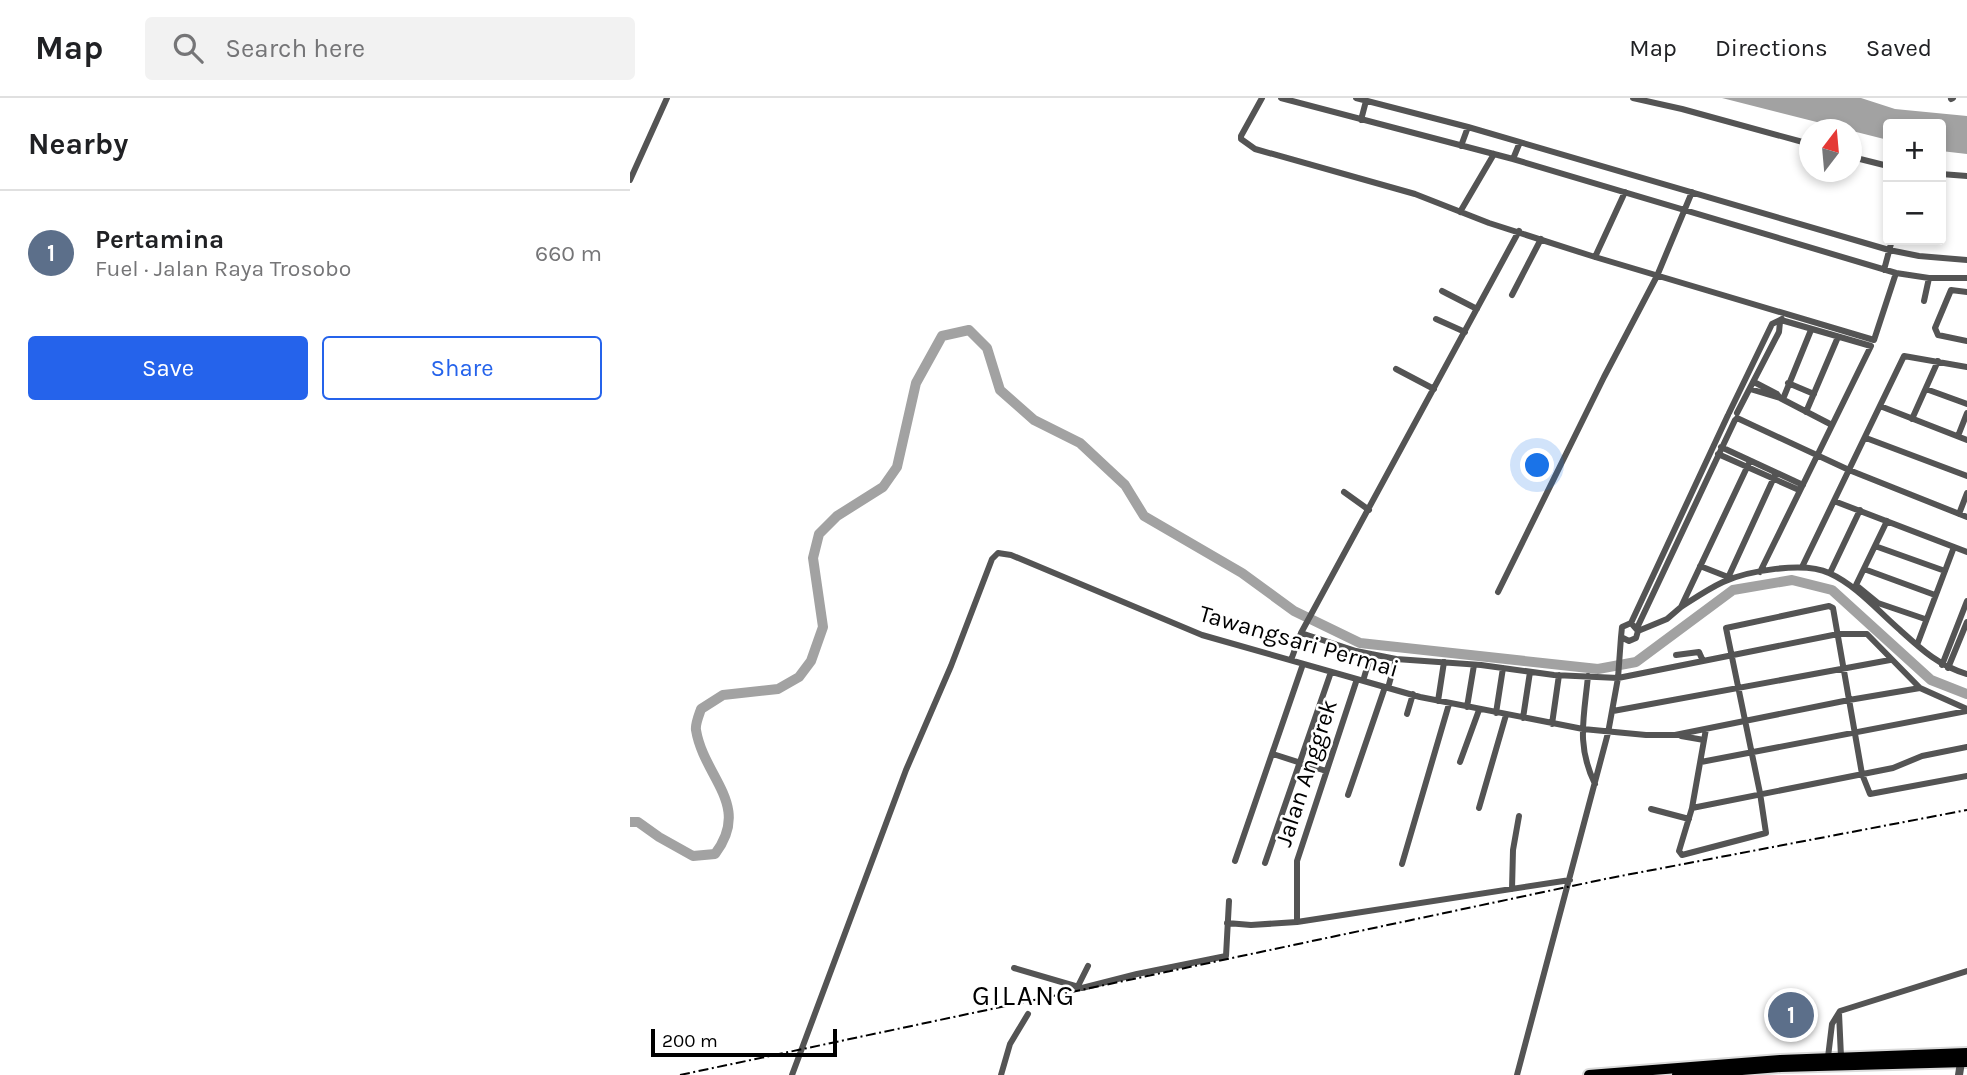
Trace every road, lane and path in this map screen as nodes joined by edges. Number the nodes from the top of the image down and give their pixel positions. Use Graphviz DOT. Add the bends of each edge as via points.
graph roads {
  1 [pos="667,98"];
  2 [pos="1262,98"];
  3 [pos="1282,98"];
  4 [pos="1356,98"];
  5 [pos="1633,98"];
  6 [pos="1366,102"];
  7 [pos="1362,118"];
  8 [pos="1468,128"];
  9 [pos="1799,141"];
  10 [pos="1520,143"];
  11 [pos="1462,144"];
  12 [pos="1494,154"];
  13 [pos="1514,157"];
  14 [pos="1577,159"];
  15 [pos="1862,160"];
  16 [pos="1883,165"];
  17 [pos="1571,174"];
  18 [pos="1946,174"];
  19 [pos="1967,176"];
  20 [pos="630,180"];
  21 [pos="1625,192"];
  22 [pos="1691,193"];
  23 [pos="1685,208"];
  24 [pos="1460,212"];
  25 [pos="1519,231"];
  26 [pos="1541,239"];
  27 [pos="1891,245"];
  28 [pos="1889,251"];
  29 [pos="1595,257"];
  30 [pos="1967,260"];
  31 [pos="1885,268"];
  32 [pos="1896,273"];
  33 [pos="1657,276"];
  34 [pos="1929,278"];
  35 [pos="1967,278"];
  36 [pos="1442,291"];
  37 [pos="1967,292"];
  38 [pos="1513,295"];
  39 [pos="1924,301"];
  40 [pos="1477,309"];
  41 [pos="1436,319"];
  42 [pos="1782,319"];
  43 [pos="1811,330"];
  44 [pos="1465,332"];
  45 [pos="1838,337"];
  46 [pos="1967,341"];
  47 [pos="1938,361"];
  48 [pos="1752,364"];
  49 [pos="1967,367"];
  50 [pos="1396,369"];
  51 [pos="1761,369"];
  52 [pos="1754,382"];
  53 [pos="1788,383"];
  54 [pos="1434,389"];
  55 [pos="1750,389"];
  56 [pos="1926,389"];
  57 [pos="1814,394"];
  58 [pos="1781,399"];
  59 [pos="1967,404"];
  60 [pos="1880,406"];
  61 [pos="1806,412"];
  62 [pos="1967,413"];
  63 [pos="1733,416"];
  64 [pos="1912,419"];
  65 [pos="1832,425"];
  66 [pos="1958,436"];
  67 [pos="1866,438"];
  68 [pos="1967,440"];
  69 [pos="1719,451"];
  70 [pos="1818,456"];
  71 [pos="1748,464"];
  72 [pos="1849,470"];
  73 [pos="1775,476"];
  74 [pos="1967,476"];
  75 [pos="1694,486"];
  76 [pos="1801,488"];
  77 [pos="1701,489"];
  78 [pos="1344,492"];
  79 [pos="1967,493"];
  80 [pos="1834,500"];
  81 [pos="1369,510"];
  82 [pos="1860,510"];
  83 [pos="1965,514"];
  84 [pos="1887,521"];
  85 [pos="1875,545"];
  86 [pos="1954,547"];
  87 [pos="1967,552"];
  88 [pos="1662,553"];
  89 [pos="1670,556"];
  90 [pos="1700,566"];
  91 [pos="1802,567"];
  92 [pos="1864,569"];
  93 [pos="1945,571"];
  94 [pos="1760,572"];
  95 [pos="1830,573"];
  96 [pos="1727,579"];
  97 [pos="1498,592"];
  98 [pos="1935,595"];
  99 [pos="1967,601"];
  100 [pos="1681,607"];
  101 [pos="1925,620"];
  102 [pos="1967,622"];
  103 [pos="1631,623"];
  104 [pos="1638,630"];
  105 [pos="1302,631"];
  106 [pos="1838,634"];
  107 [pos="1621,637"];
  108 [pos="1633,640"];
  109 [pos="1917,645"];
  110 [pos="1620,653"];
  111 [pos="1371,654"];
  112 [pos="1676,655"];
  113 [pos="1731,655"];
  114 [pos="1396,659"];
  115 [pos="1291,660"];
  116 [pos="1890,660"];
  117 [pos="1703,661"];
  118 [pos="1444,662"];
  119 [pos="1303,664"];
  120 [pos="1474,665"];
  121 [pos="1945,666"];
  122 [pos="1503,668"];
  123 [pos="1843,668"];
  124 [pos="1331,672"];
  125 [pos="1530,672"];
  126 [pos="1967,674"];
  127 [pos="1559,675"];
  128 [pos="1618,675"];
  129 [pos="1588,676"];
  130 [pos="1360,680"];
  131 [pos="1386,687"];
  132 [pos="1737,688"];
  133 [pos="1920,688"];
  134 [pos="1413,694"];
  135 [pos="1849,700"];
  136 [pos="1438,701"];
  137 [pos="1449,704"];
  138 [pos="1467,707"];
  139 [pos="1479,710"];
  140 [pos="1967,710"];
  141 [pos="1613,711"];
  142 [pos="1407,713"];
  143 [pos="1496,713"];
  144 [pos="1506,715"];
  145 [pos="1523,718"];
  146 [pos="1744,721"];
  147 [pos="1552,724"];
  148 [pos="1583,729"];
  149 [pos="1706,729"];
  150 [pos="1855,732"];
  151 [pos="1608,733"];
  152 [pos="1675,735"];
  153 [pos="1704,740"];
  154 [pos="1967,747"];
  155 [pos="1751,753"];
  156 [pos="1273,754"];
  157 [pos="1460,762"];
  158 [pos="1701,762"];
  159 [pos="1300,763"];
  160 [pos="1326,771"];
  161 [pos="1862,774"];
  162 [pos="1967,776"];
  163 [pos="1595,784"];
  164 [pos="1760,793"];
  165 [pos="1348,795"];
  166 [pos="1479,808"];
  167 [pos="1692,808"];
  168 [pos="1651,809"];
  169 [pos="1518,816"];
  170 [pos="1689,819"];
  171 [pos="1236,861"];
  172 [pos="1265,863"];
  173 [pos="1402,864"];
  174 [pos="1570,880"];
  175 [pos="1512,889"];
  176 [pos="1230,901"];
  177 [pos="1297,922"];
  178 [pos="1227,923"];
  179 [pos="1088,965"];
  180 [pos="1014,968"];
  181 [pos="1967,971"];
  182 [pos="1077,988"];
  183 [pos="1839,1012"];
  184 [pos="1028,1014"];
  185 [pos="1828,1057"];
  186 [pos="1841,1057"];
  187 [pos="1965,1059"];
  188 [pos="792,1075"];
  189 [pos="1001,1075"];
  190 [pos="1517,1075"];
  191 [pos="1589,1075"];
  192 [pos="1676,1075"];
  193 [pos="1959,1075"];
  1 -- 20 [label="street"];
  2 -- 24 [label="street" via="1241,136 1255,149 1415,194"];
  3 -- 7 [label="street"];
  4 -- 6 [label="street"];
  5 -- 9 [label="street"];
  6 -- 7 [label="street"];
  6 -- 8 [label="street"];
  7 -- 11 [label="street"];
  8 -- 10 [label="street"];
  8 -- 11 [label="street"];
  10 -- 13 [label="street"];
  10 -- 14 [label="street"];
  11 -- 12 [label="street"];
  12 -- 13 [label="street"];
  12 -- 24 [label="street"];
  13 -- 17 [label="street"];
  14 -- 17 [label="street"];
  14 -- 22 [label="street"];
  15 -- 16 [label="street"];
  17 -- 21 [label="street"];
  18 -- 19 [label="street"];
  21 -- 23 [label="street"];
  21 -- 29 [label="street"];
  22 -- 23 [label="street"];
  22 -- 28 [label="street"];
  23 -- 31 [label="street"];
  23 -- 33 [label="street"];
  24 -- 25 [label="street"];
  25 -- 26 [label="street"];
  25 -- 40 [label="street"];
  26 -- 29 [label="street"];
  26 -- 38 [label="street"];
  27 -- 28 [label="street"];
  28 -- 30 [label="street"];
  28 -- 31 [label="street"];
  29 -- 33 [label="street"];
  31 -- 32 [label="street"];
  32 -- 34 [label="street"];
  32 -- 42 [label="street" via="1874,340"];
  33 -- 42 [label="street"];
  33 -- 97 [label="street"];
  34 -- 35 [label="street"];
  34 -- 39 [label="street"];
  36 -- 40 [label="street"];
  37 -- 46 [label="street" via="1951,290 1935,328 1938,335"];
  40 -- 44 [label="street"];
  41 -- 44 [label="street"];
  42 -- 43 [label="street"];
  42 -- 48 [label="street" via="1772,324"];
  42 -- 51 [label="street"];
  43 -- 45 [label="street"];
  43 -- 53 [label="street"];
  44 -- 54 [label="street"];
  45 -- 57 [label="street"];
  45 -- 65 [label="street" via="1871,346"];
  47 -- 49 [label="street"];
  47 -- 56 [label="street"];
  47 -- 60 [label="street" via="1904,356"];
  48 -- 51 [label="street"];
  48 -- 63 [label="street"];
  50 -- 54 [label="street"];
  51 -- 52 [label="street"];
  52 -- 55 [label="street"];
  52 -- 58 [label="street"];
  53 -- 57 [label="street"];
  53 -- 58 [label="street"];
  54 -- 81 [label="street"];
  55 -- 58 [label="street"];
  55 -- 63 [label="street"];
  56 -- 59 [label="street"];
  56 -- 64 [label="street"];
  57 -- 61 [label="street"];
  58 -- 61 [label="street"];
  60 -- 64 [label="street"];
  60 -- 67 [label="street"];
  61 -- 65 [label="street"];
  62 -- 66 [label="street"];
  63 -- 69 [label="street"];
  63 -- 70 [label="street"];
  63 -- 75 [label="street"];
  64 -- 66 [label="street"];
  65 -- 70 [label="street"];
  66 -- 68 [label="street"];
  67 -- 72 [label="street"];
  67 -- 74 [label="street"];
  69 -- 71 [label="street"];
  69 -- 77 [label="street"];
  70 -- 72 [label="street"];
  70 -- 76 [label="street"];
  71 -- 73 [label="street"];
  71 -- 90 [label="street"];
  72 -- 80 [label="street"];
  72 -- 83 [label="street"];
  73 -- 76 [label="street"];
  73 -- 96 [label="street"];
  75 -- 77 [label="street"];
  75 -- 88 [label="street"];
  76 -- 94 [label="street"];
  77 -- 89 [label="street"];
  78 -- 81 [label="street"];
  79 -- 83 [label="street"];
  80 -- 82 [label="street"];
  80 -- 91 [label="street"];
  81 -- 105 [label="street"];
  82 -- 84 [label="street"];
  82 -- 95 [label="street"];
  84 -- 85 [label="street"];
  84 -- 86 [label="street"];
  85 -- 92 [label="street"];
  85 -- 93 [label="street"];
  86 -- 87 [label="street"];
  86 -- 93 [label="street"];
  88 -- 89 [label="street"];
  88 -- 103 [label="street"];
  89 -- 104 [label="street"];
  90 -- 96 [label="street"];
  90 -- 100 [label="street"];
  91 -- 94 [label="street"];
  91 -- 95 [label="street"];
  92 -- 98 [label="street"];
  92 -- 101 [label="street" via="1856,585 1875,601"];
  93 -- 98 [label="street"];
  94 -- 96 [label="street"];
  95 -- 109 [label="street"];
  96 -- 100 [label="street"];
  98 -- 101 [label="street"];
  99 -- 121 [label="street"];
  100 -- 104 [label="street" via="1667,619"];
  101 -- 109 [label="street"];
  102 -- 121 [label="street"];
  103 -- 104 [label="street"];
  103 -- 107 [label="street" via="1622,627"];
  104 -- 108 [label="street"];
  105 -- 111 [label="street"];
  105 -- 115 [label="street"];
  106 -- 113 [label="street"];
  106 -- 113 [label="street" via="1833,608 1826,606 1727,627"];
  106 -- 116 [label="street" via="1865,633"];
  106 -- 123 [label="street"];
  107 -- 108 [label="street"];
  107 -- 110 [label="street"];
  108 -- 110 [label="street"];
  109 -- 121 [label="street"];
  110 -- 128 [label="street"];
  111 -- 114 [label="street"];
  111 -- 130 [label="street, Jalan Anggrek"];
  112 -- 117 [label="street" via="1699,652"];
  113 -- 117 [label="street"];
  113 -- 132 [label="street"];
  114 -- 118 [label="street"];
  114 -- 131 [label="street"];
  115 -- 119 [label="street, Tawangsari Permai"];
  115 -- 188 [label="street, Tawangsari Permai" via="1202,635 998,553 906,770"];
  116 -- 123 [label="street"];
  116 -- 133 [label="street"];
  117 -- 128 [label="street"];
  118 -- 120 [label="street"];
  118 -- 136 [label="street"];
  119 -- 124 [label="street, Tawangsari Permai"];
  119 -- 156 [label="street"];
  120 -- 122 [label="street"];
  120 -- 138 [label="street"];
  121 -- 126 [label="street"];
  122 -- 125 [label="street"];
  122 -- 143 [label="street"];
  123 -- 132 [label="street"];
  123 -- 135 [label="street"];
  124 -- 130 [label="street, Tawangsari Permai"];
  124 -- 159 [label="street"];
  125 -- 127 [label="street"];
  125 -- 145 [label="street"];
  127 -- 129 [label="street"];
  127 -- 147 [label="street"];
  128 -- 129 [label="street"];
  128 -- 141 [label="street"];
  129 -- 148 [label="street"];
  130 -- 131 [label="street, Tawangsari Permai"];
  130 -- 160 [label="street, Jalan Anggrek"];
  131 -- 134 [label="street, Tawangsari Permai"];
  131 -- 165 [label="street"];
  132 -- 141 [label="street"];
  132 -- 146 [label="street"];
  133 -- 135 [label="street"];
  133 -- 140 [label="street"];
  134 -- 136 [label="street, Tawangsari Permai"];
  134 -- 142 [label="street"];
  135 -- 146 [label="street"];
  135 -- 150 [label="street"];
  136 -- 137 [label="street, Tawangsari Permai"];
  137 -- 138 [label="street, Tawangsari Permai"];
  137 -- 173 [label="street"];
  138 -- 139 [label="street, Tawangsari Permai"];
  139 -- 143 [label="street, Tawangsari Permai"];
  139 -- 157 [label="street"];
  140 -- 150 [label="street"];
  141 -- 151 [label="street"];
  143 -- 144 [label="street, Tawangsari Permai"];
  144 -- 145 [label="street, Tawangsari Permai"];
  144 -- 166 [label="street"];
  145 -- 147 [label="street, Tawangsari Permai"];
  146 -- 149 [label="street"];
  146 -- 155 [label="street"];
  147 -- 148 [label="street, Tawangsari Permai"];
  148 -- 151 [label="street, Tawangsari Permai"];
  148 -- 163 [label="street" via="1584,757"];
  149 -- 152 [label="street"];
  149 -- 153 [label="street"];
  150 -- 155 [label="street"];
  150 -- 161 [label="street"];
  151 -- 152 [label="street, Tawangsari Permai"];
  151 -- 163 [label="street"];
  152 -- 153 [label="street"];
  153 -- 158 [label="street"];
  154 -- 161 [label="street"];
  155 -- 158 [label="street"];
  155 -- 164 [label="street"];
  156 -- 159 [label="street"];
  156 -- 171 [label="street"];
  158 -- 167 [label="street"];
  159 -- 160 [label="street"];
  159 -- 172 [label="street"];
  160 -- 177 [label="street, Jalan Anggrek" via="1297,860"];
  161 -- 162 [label="street" via="1872,795"];
  161 -- 164 [label="street"];
  163 -- 174 [label="street"];
  164 -- 167 [label="street"];
  164 -- 170 [label="street" via="1764,835 1682,855 1679,850"];
  167 -- 170 [label="street"];
  168 -- 170 [label="street"];
  169 -- 175 [label="street"];
  174 -- 175 [label="street"];
  174 -- 190 [label="street"];
  175 -- 177 [label="street"];
  176 -- 178 [label="street"];
  177 -- 178 [label="street"];
  178 -- 182 [label="street" via="1226,956"];
  179 -- 182 [label="street"];
  180 -- 182 [label="street"];
  181 -- 183 [label="street"];
  183 -- 185 [label="street" via="1830,1034"];
  183 -- 186 [label="street"];
  184 -- 189 [label="street" via="1010,1044"];
  185 -- 186 [label="highway"];
  185 -- 191 [label="highway"];
  186 -- 187 [label="highway"];
  187 -- 192 [label="highway"];
  187 -- 193 [label="street"];
}
